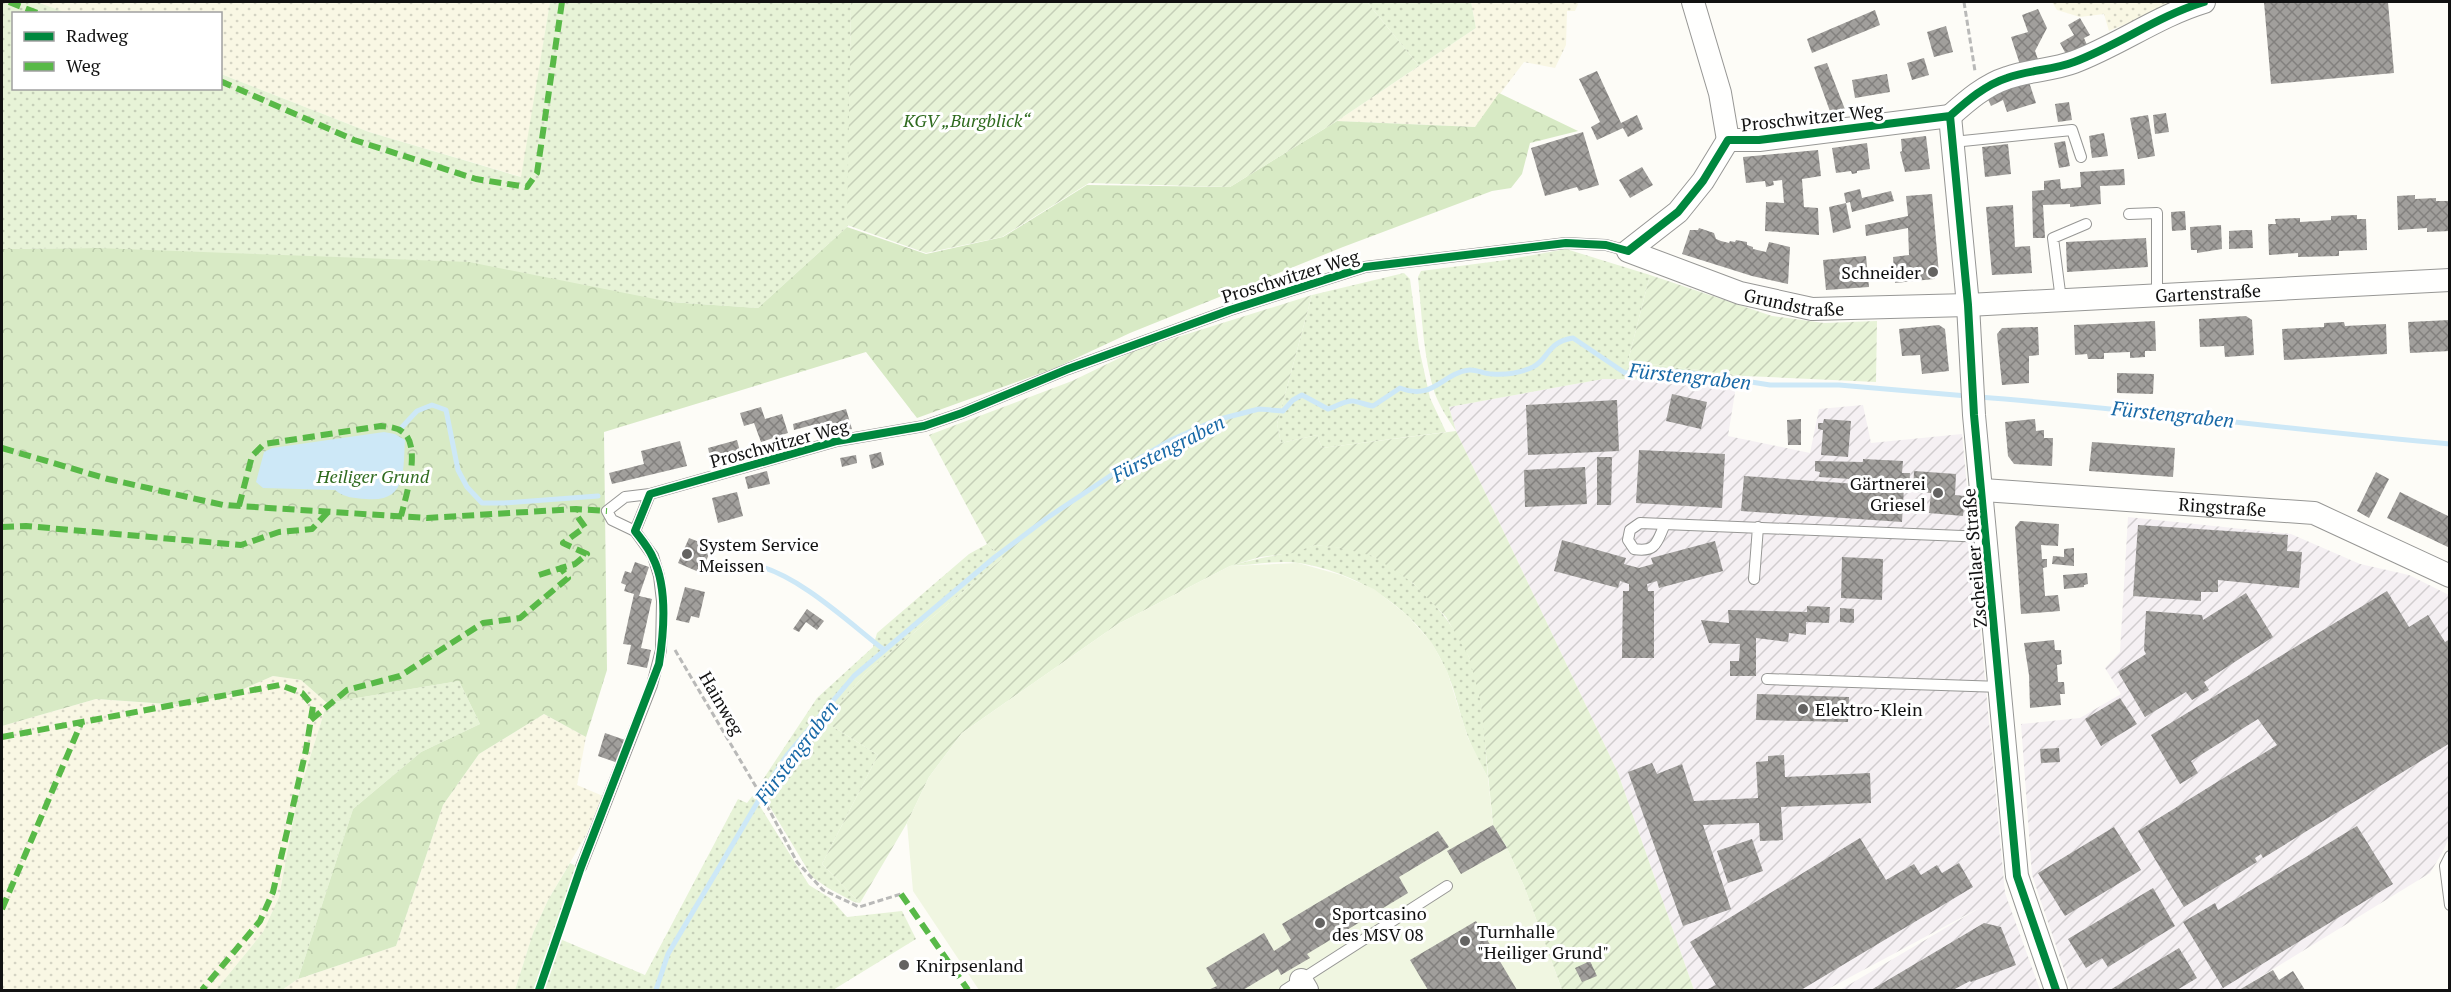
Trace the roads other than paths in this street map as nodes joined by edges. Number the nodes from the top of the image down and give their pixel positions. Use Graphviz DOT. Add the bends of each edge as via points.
graph roads {
  1 [pos="1693,2"];
  2 [pos="2204,2"];
  3 [pos="1950,116"];
  4 [pos="1728,140"];
  5 [pos="1953,142"];
  6 [pos="2081,157"];
  7 [pos="2129,214"];
  8 [pos="2086,224"];
  9 [pos="1628,251"];
  10 [pos="2450,280"];
  11 [pos="2157,295"];
  12 [pos="2061,300"];
  13 [pos="1968,305"];
  14 [pos="1983,490"];
  15 [pos="650,494"];
  16 [pos="1665,524"];
  17 [pos="1758,527"];
  18 [pos="635,531"];
  19 [pos="1987,537"];
  20 [pos="2450,576"];
  21 [pos="1754,579"];
  22 [pos="1767,679"];
  23 [pos="2001,687"];
  24 [pos="2450,856"];
  25 [pos="581,867"];
  26 [pos="1447,886"];
  27 [pos="2450,905"];
  28 [pos="1298,987"];
  29 [pos="2056,990"];
  1 -- 4 [label="street"];
  2 -- 3 [label="street" via="2176,10 2118,43 2073,62 2007,78 1975,94"];
  3 -- 4 [label="street, Proschwitzer Weg" via="1759,140"];
  3 -- 5 [label="street, Zscheilaer Straße"];
  4 -- 9 [label="street, Proschwitzer Weg" via="1678,212"];
  5 -- 6 [label="lane" via="2072,130"];
  5 -- 13 [label="street, Zscheilaer Straße"];
  7 -- 11 [label="lane" via="2157,213"];
  8 -- 12 [label="lane" via="2053,238"];
  9 -- 13 [label="street, Grundstraße" via="1740,293 1812,309"];
  9 -- 15 [label="lane, Proschwitzer Weg" via="1606,245 1566,243 1365,267 1219,314 924,426 837,441"];
  10 -- 11 [label="street, Gartenstraße"];
  11 -- 12 [label="street, Gartenstraße"];
  12 -- 13 [label="street, Gartenstraße"];
  13 -- 14 [label="street, Zscheilaer Straße"];
  14 -- 19 [label="street, Zscheilaer Straße"];
  14 -- 20 [label="street, Ringstraße" via="2314,513"];
  15 -- 18 [label="lane"];
  15 -- 18 [label="lane, Proschwitzer Weg" via="625,497 607,511 612,520"];
  16 -- 17 [label="lane"];
  17 -- 19 [label="lane"];
  17 -- 21 [label="lane"];
  18 -- 25 [label="lane" via="656,565 661,588 659,664"];
  19 -- 23 [label="street, Zscheilaer Straße"];
  22 -- 23 [label="lane"];
  23 -- 29 [label="street, Zscheilaer Straße" via="2017,876"];
  24 -- 27 [label="lane" via="2445,866"];
  26 -- 28 [label="lane"];
}
